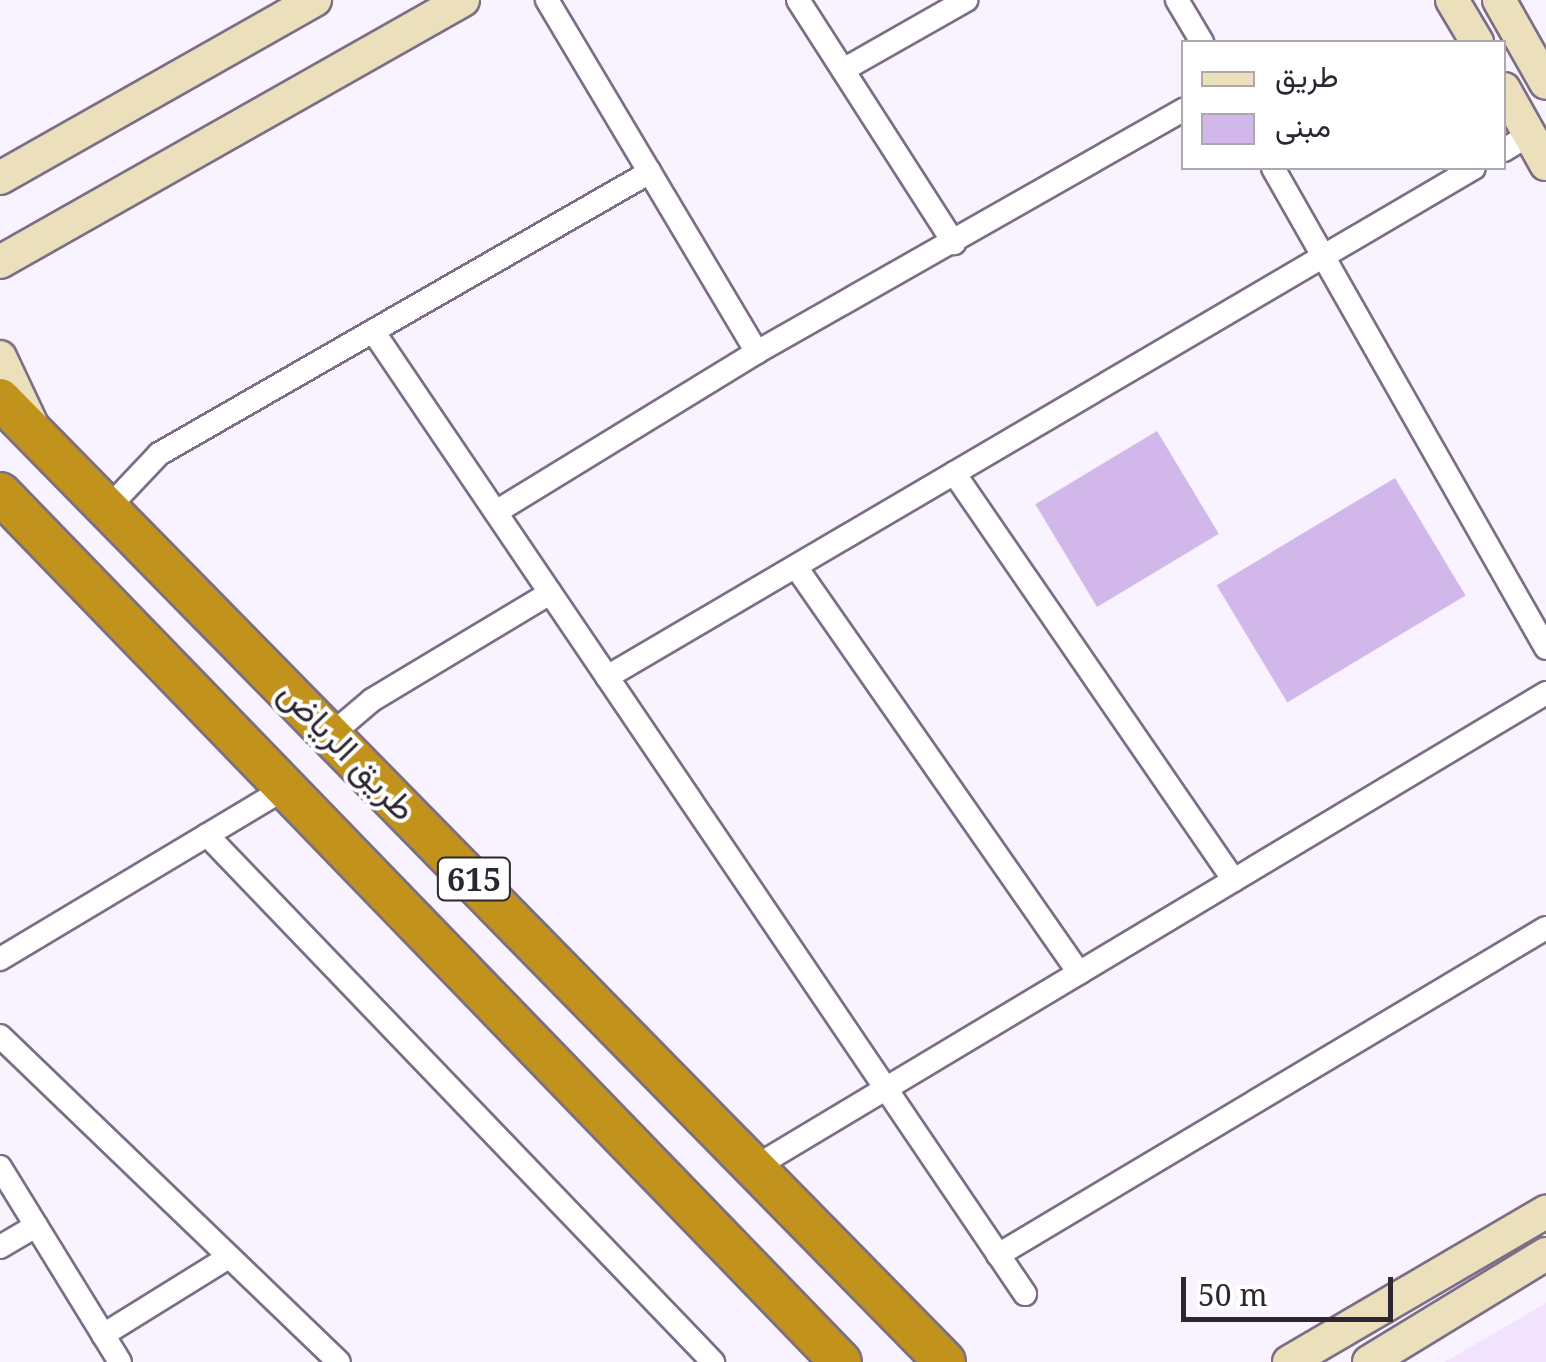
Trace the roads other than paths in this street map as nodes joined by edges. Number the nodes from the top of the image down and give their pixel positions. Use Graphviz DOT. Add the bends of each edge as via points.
graph roads {
  1 [pos="315,0"];
  2 [pos="463,0"];
  3 [pos="546,0"];
  4 [pos="798,0"];
  5 [pos="966,0"];
  6 [pos="1177,0"];
  7 [pos="1452,0"];
  8 [pos="1499,0"];
  9 [pos="1201,40"];
  10 [pos="1476,40"];
  11 [pos="843,70"];
  12 [pos="1546,83"];
  13 [pos="1506,99"];
  14 [pos="1181,111"];
  15 [pos="1516,142"];
  16 [pos="1546,164"];
  17 [pos="1274,170"];
  18 [pos="1471,170"];
  19 [pos="650,172"];
  20 [pos="0,178"];
  21 [pos="954,243"];
  22 [pos="1323,256"];
  23 [pos="0,262"];
  24 [pos="373,331"];
  25 [pos="757,352"];
  26 [pos="0,357"];
  27 [pos="0,399"];
  28 [pos="37,436"];
  29 [pos="954,473"];
  30 [pos="0,493"];
  31 [pos="108,508"];
  32 [pos="496,512"];
  33 [pos="796,566"];
  34 [pos="550,593"];
  35 [pos="1546,648"];
  36 [pos="607,677"];
  37 [pos="1546,693"];
  38 [pos="332,734"];
  39 [pos="286,787"];
  40 [pos="207,835"];
  41 [pos="1234,880"];
  42 [pos="1546,928"];
  43 [pos="0,959"];
  44 [pos="1079,972"];
  45 [pos="0,1036"];
  46 [pos="886,1088"];
  47 [pos="754,1166"];
  48 [pos="0,1167"];
  49 [pos="1546,1212"];
  50 [pos="36,1226"];
  51 [pos="0,1247"];
  52 [pos="1546,1254"];
  53 [pos="998,1255"];
  54 [pos="229,1257"];
  55 [pos="1025,1294"];
  56 [pos="104,1335"];
  57 [pos="120,1362"];
  58 [pos="338,1362"];
  59 [pos="714,1362"];
  60 [pos="840,1362"];
  61 [pos="945,1362"];
  62 [pos="1288,1362"];
  63 [pos="1369,1362"];
  1 -- 20 [label="street"];
  2 -- 23 [label="street"];
  3 -- 19 [label="street"];
  4 -- 11 [label="street"];
  5 -- 11 [label="street"];
  6 -- 9 [label="street"];
  7 -- 10 [label="street"];
  8 -- 12 [label="street"];
  11 -- 21 [label="street"];
  13 -- 15 [label="street"];
  14 -- 21 [label="street"];
  15 -- 16 [label="street"];
  17 -- 22 [label="street"];
  18 -- 22 [label="street"];
  19 -- 24 [label="street"];
  19 -- 25 [label="street"];
  21 -- 25 [label="street"];
  22 -- 29 [label="street"];
  22 -- 35 [label="street"];
  24 -- 31 [label="street" via="159,454"];
  24 -- 32 [label="street"];
  25 -- 32 [label="street"];
  26 -- 28 [label="street"];
  27 -- 28 [label="highway, طريق الرياض / 615"];
  28 -- 31 [label="highway, طريق الرياض / 615"];
  29 -- 33 [label="street"];
  29 -- 41 [label="street"];
  30 -- 39 [label="highway, طريق الرياض / 615"];
  31 -- 38 [label="highway, طريق الرياض / 615"];
  32 -- 34 [label="street"];
  33 -- 36 [label="street"];
  33 -- 44 [label="street"];
  34 -- 36 [label="street"];
  34 -- 38 [label="street" via="379,695"];
  36 -- 46 [label="street"];
  37 -- 41 [label="street"];
  38 -- 47 [label="highway, طريق الرياض / 615"];
  39 -- 40 [label="street"];
  39 -- 60 [label="highway, طريق الرياض / 615"];
  40 -- 43 [label="street"];
  40 -- 59 [label="street"];
  41 -- 44 [label="street"];
  42 -- 53 [label="street"];
  44 -- 46 [label="street"];
  45 -- 54 [label="street"];
  46 -- 47 [label="street"];
  46 -- 53 [label="street"];
  47 -- 61 [label="highway, طريق الرياض / 615"];
  48 -- 50 [label="street"];
  49 -- 62 [label="street"];
  50 -- 51 [label="street"];
  50 -- 56 [label="street"];
  52 -- 63 [label="street"];
  53 -- 55 [label="street"];
  54 -- 56 [label="street"];
  54 -- 58 [label="street"];
  56 -- 57 [label="street"];
}
